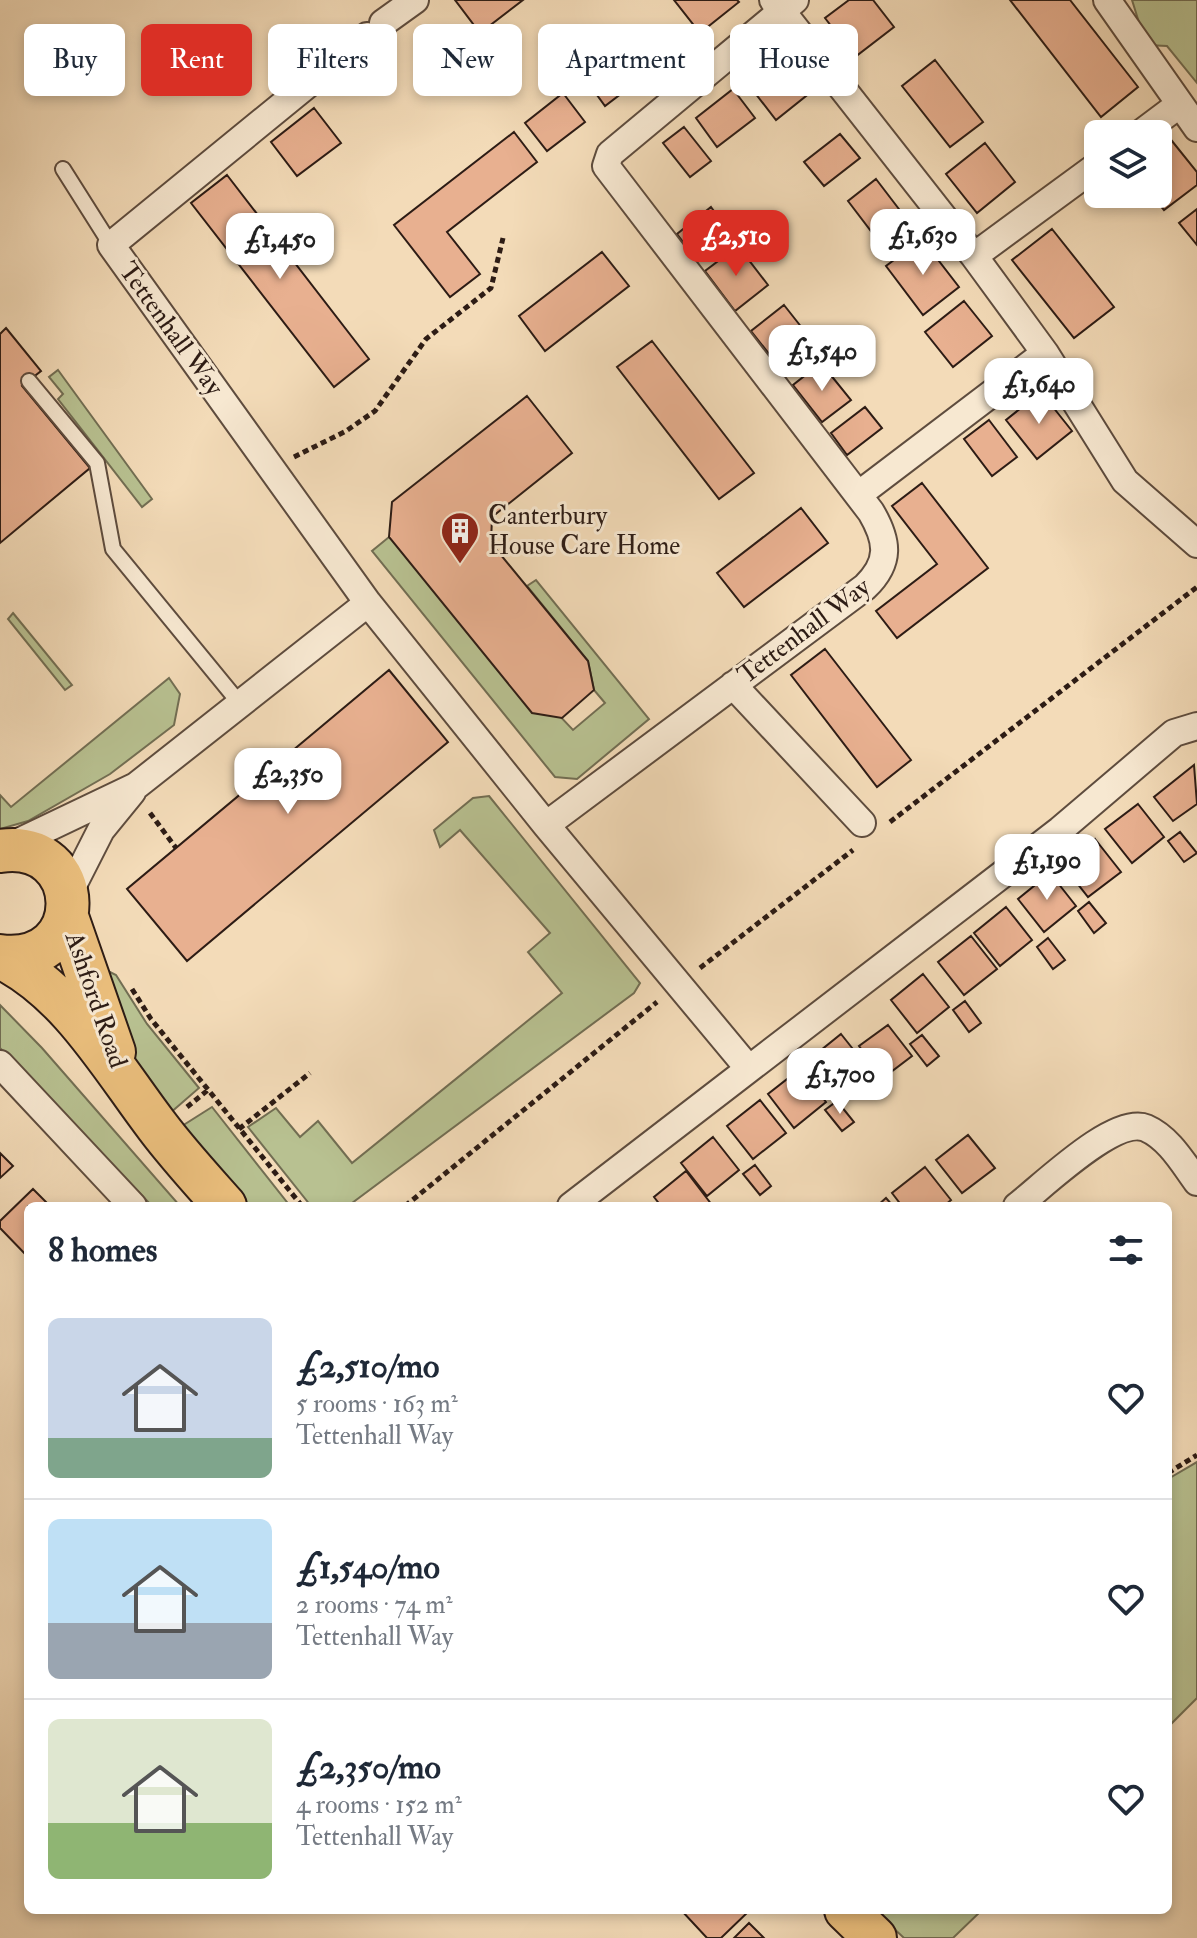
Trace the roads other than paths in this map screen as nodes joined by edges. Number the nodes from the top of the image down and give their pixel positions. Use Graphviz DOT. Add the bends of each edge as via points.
graph roads {
  1 [pos="415,0"];
  2 [pos="1107,0"];
  3 [pos="783,4"];
  4 [pos="1180,104"];
  5 [pos="1159,120"];
  6 [pos="1197,128"];
  7 [pos="63,169"];
  8 [pos="1084,175"];
  9 [pos="111,245"];
  10 [pos="974,256"];
  11 [pos="1045,353"];
  12 [pos="29,381"];
  13 [pos="858,495"];
  14 [pos="1197,544"];
  15 [pos="368,603"];
  16 [pos="733,685"];
  17 [pos="241,705"];
  18 [pos="1197,726"];
  19 [pos="140,795"];
  20 [pos="546,825"];
  21 [pos="871,826"];
  22 [pos="1,850"];
  23 [pos="67,906"];
  24 [pos="0,956"];
  25 [pos="0,1064"];
  26 [pos="749,1069"];
  27 [pos="125,1084"];
  28 [pos="1197,1182"];
  29 [pos="129,1202"];
  30 [pos="222,1202"];
  31 [pos="576,1202"];
  32 [pos="1022,1202"];
  33 [pos="850,1914"];
  34 [pos="875,1938"];
  1 -- 9 [label="street, Tettenhall Way"];
  2 -- 4 [label="street"];
  3 -- 10 [label="street"];
  3 -- 13 [label="street, Tettenhall Way" via="610,154 606,166"];
  4 -- 5 [label="street"];
  4 -- 6 [label="street"];
  7 -- 9 [label="lane"];
  8 -- 10 [label="street"];
  9 -- 15 [label="street, Tettenhall Way"];
  10 -- 11 [label="street"];
  11 -- 13 [label="street"];
  11 -- 14 [label="street" via="1125,481"];
  12 -- 17 [label="lane" via="97,463 113,549"];
  13 -- 16 [label="street, Tettenhall Way" via="883,532 885,560 877,575"];
  15 -- 17 [label="street"];
  15 -- 20 [label="street, Tettenhall Way"];
  16 -- 20 [label="street, Tettenhall Way"];
  16 -- 21 [label="street"];
  17 -- 19 [label="street"];
  18 -- 26 [label="street" via="1174,733 1060,830"];
  19 -- 22 [label="street"];
  19 -- 23 [label="street" via="101,830"];
  20 -- 26 [label="street, Tettenhall Way"];
  22 -- 23 [label="main road, Ashford Road" via="37,854 62,878"];
  23 -- 24 [label="main road" via="54,939 34,954"];
  23 -- 27 [label="main road, Ashford Road"];
  24 -- 27 [label="main road, Ashford Road" via="30,971 56,997"];
  25 -- 29 [label="street"];
  26 -- 31 [label="street"];
  27 -- 30 [label="main road, Ashford Road"];
  28 -- 32 [label="street" via="1155,1133 1126,1126"];
  33 -- 34 [label="main road"];
}
